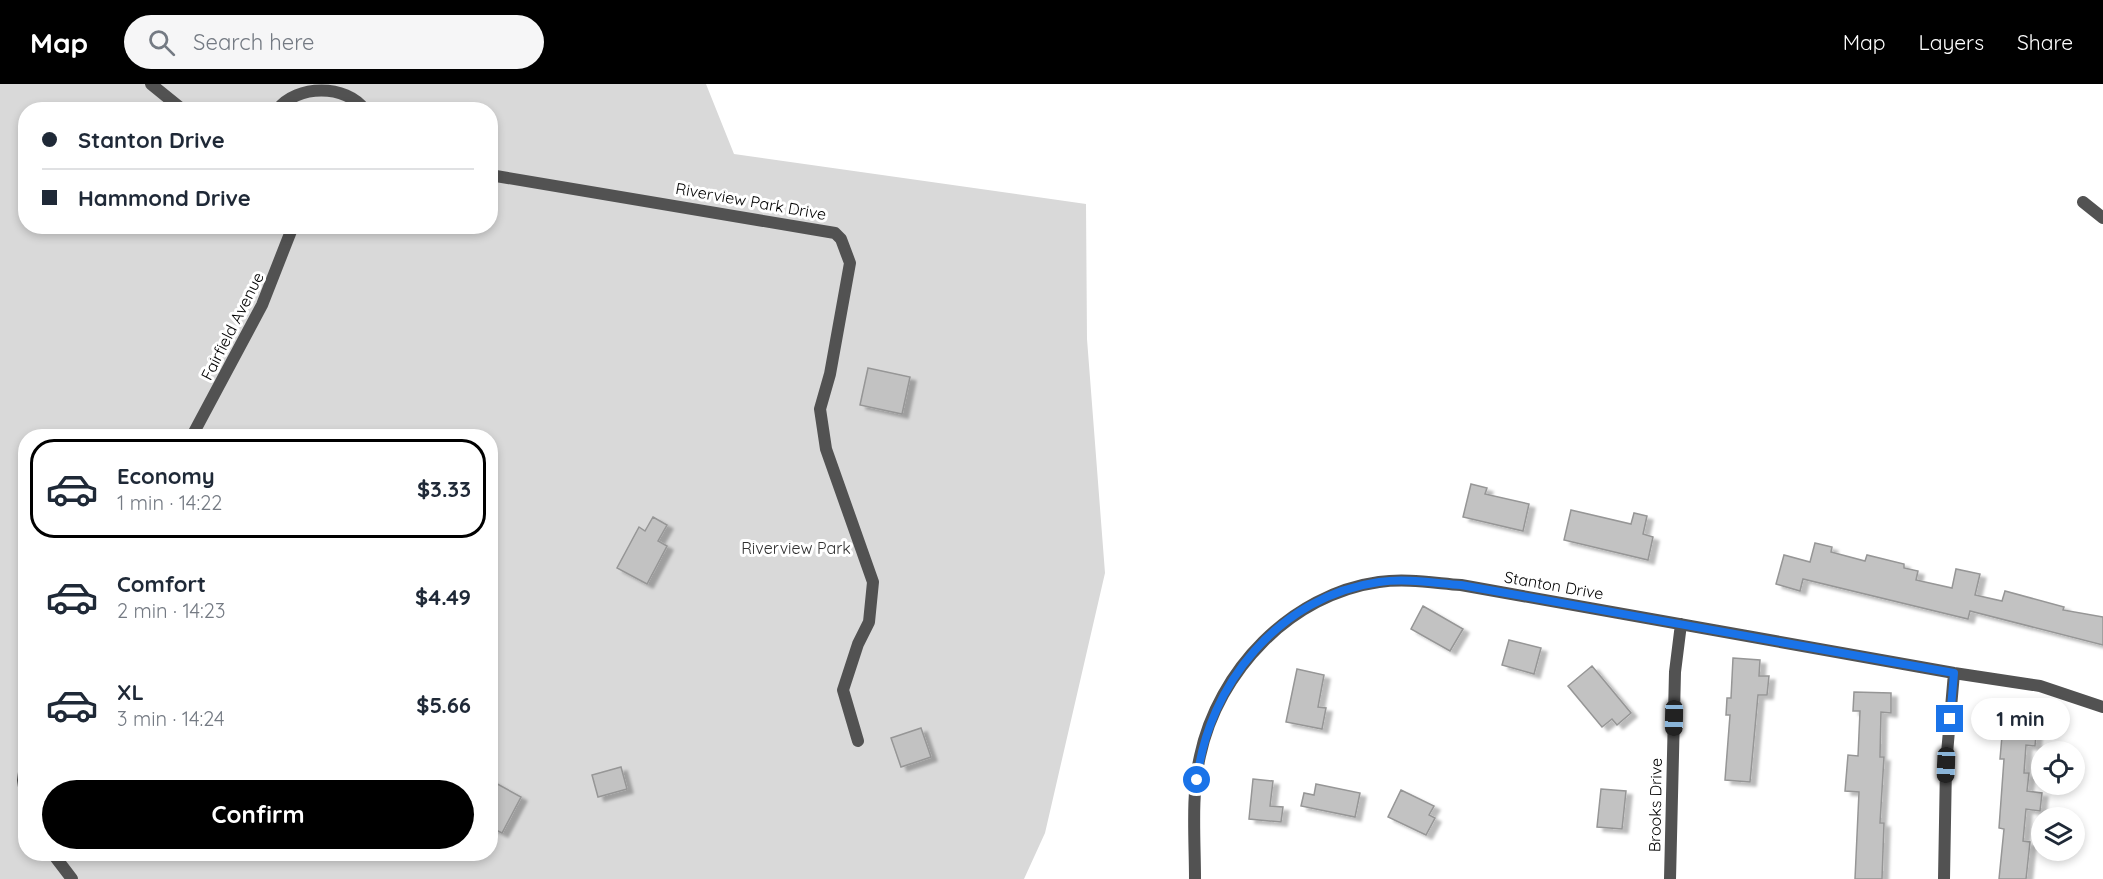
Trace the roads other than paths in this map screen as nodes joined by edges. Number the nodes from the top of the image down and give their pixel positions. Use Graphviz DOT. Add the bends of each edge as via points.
graph roads {
  1 [pos="152,84"];
  2 [pos="173,102"];
  3 [pos="285,102"];
  4 [pos="357,102"];
  5 [pos="498,176"];
  6 [pos="2083,202"];
  7 [pos="2103,218"];
  8 [pos="290,234"];
  9 [pos="196,429"];
  10 [pos="1681,624"];
  11 [pos="1954,673"];
  12 [pos="2103,707"];
  13 [pos="858,741"];
  14 [pos="58,861"];
  15 [pos="72,879"];
  16 [pos="1195,879"];
  17 [pos="1670,879"];
  18 [pos="1944,879"];
  1 -- 2 [label="street"];
  3 -- 4 [label="street" via="296,92 331,87 348,93"];
  5 -- 13 [label="street, Riverview Park Drive" via="771,220 835,233 841,239 850,263 820,409 826,449 873,582 869,622 843,690"];
  6 -- 7 [label="street"];
  8 -- 9 [label="street, Fairfield Avenue" via="262,305"];
  10 -- 11 [label="street, Stanton Drive"];
  10 -- 16 [label="street, Stanton Drive" via="1461,585 1415,581 1350,588 1310,606 1274,632 1241,665 1212,714 1199,758"];
  10 -- 17 [label="street, Brooks Drive" via="1675,672"];
  11 -- 12 [label="street, Stanton Drive" via="2040,686"];
  11 -- 18 [label="street" via="1946,765"];
  14 -- 15 [label="street"];
}
